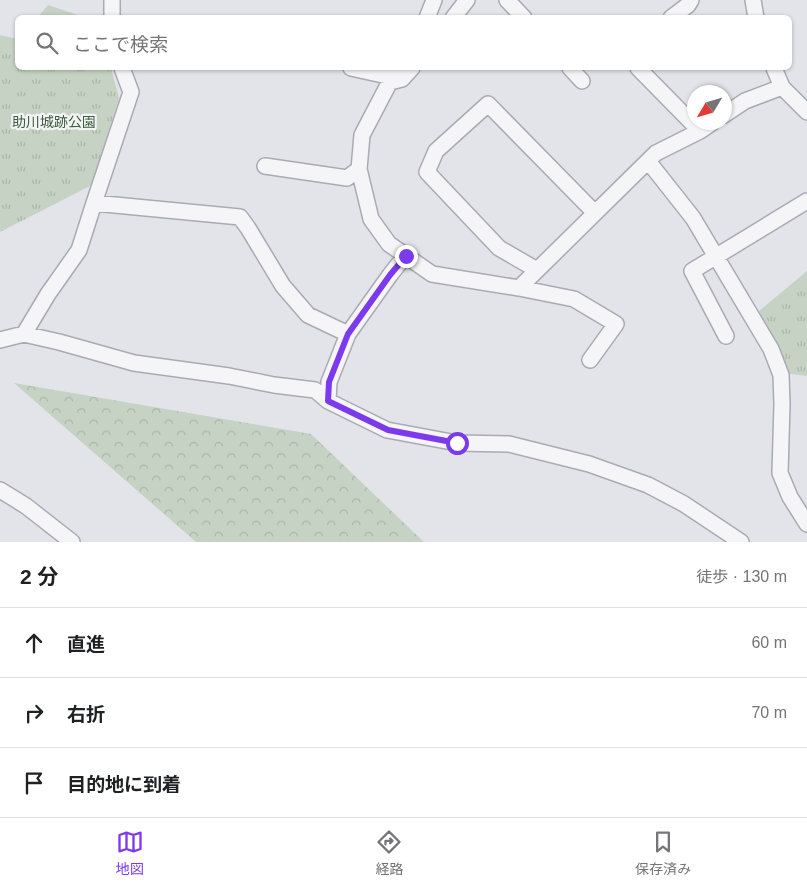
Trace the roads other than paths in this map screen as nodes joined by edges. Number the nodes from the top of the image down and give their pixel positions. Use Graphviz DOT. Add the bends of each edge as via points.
graph roads {
  1 [pos="112,0"];
  2 [pos="434,0"];
  3 [pos="467,0"];
  4 [pos="508,0"];
  5 [pos="691,0"];
  6 [pos="753,0"];
  7 [pos="112,15"];
  8 [pos="428,15"];
  9 [pos="455,15"];
  10 [pos="521,15"];
  11 [pos="675,15"];
  12 [pos="756,15"];
  13 [pos="123,70"];
  14 [pos="362,70"];
  15 [pos="410,70"];
  16 [pos="572,70"];
  17 [pos="640,70"];
  18 [pos="775,70"];
  19 [pos="393,76"];
  20 [pos="582,81"];
  21 [pos="782,87"];
  22 [pos="732,110"];
  23 [pos="687,111"];
  24 [pos="807,112"];
  25 [pos="700,130"];
  26 [pos="648,161"];
  27 [pos="265,166"];
  28 [pos="359,169"];
  29 [pos="807,201"];
  30 [pos="94,203"];
  31 [pos="595,213"];
  32 [pos="406,256"];
  33 [pos="716,256"];
  34 [pos="538,270"];
  35 [pos="519,288"];
  36 [pos="24,334"];
  37 [pos="348,334"];
  38 [pos="726,336"];
  39 [pos="0,340"];
  40 [pos="590,360"];
  41 [pos="328,401"];
  42 [pos="0,490"];
  43 [pos="807,524"];
  44 [pos="72,542"];
  45 [pos="741,542"];
  1 -- 7 [label="street"];
  2 -- 8 [label="street"];
  3 -- 9 [label="street"];
  4 -- 10 [label="street"];
  5 -- 11 [label="street"];
  6 -- 12 [label="street"];
  13 -- 30 [label="street" via="131,92"];
  14 -- 19 [label="street"];
  15 -- 19 [label="street" via="402,79"];
  16 -- 20 [label="street"];
  17 -- 23 [label="street"];
  18 -- 21 [label="street"];
  19 -- 28 [label="street" via="362,134"];
  21 -- 22 [label="street" via="745,101"];
  21 -- 24 [label="street"];
  25 -- 26 [label="street" via="656,153"];
  26 -- 31 [label="street"];
  26 -- 33 [label="street" via="693,218"];
  27 -- 28 [label="street" via="347,178"];
  28 -- 32 [label="street" via="371,219 389,244"];
  29 -- 33 [label="street"];
  30 -- 36 [label="street" via="79,250"];
  30 -- 37 [label="street" via="240,216 282,286 308,316"];
  31 -- 34 [label="street"];
  31 -- 34 [label="street" via="488,104 436,151 427,172 499,248"];
  32 -- 35 [label="street" via="432,274"];
  32 -- 37 [label="street"];
  33 -- 38 [label="street" via="692,271"];
  33 -- 43 [label="street" via="771,349 781,375 780,473"];
  34 -- 35 [label="street"];
  35 -- 40 [label="street" via="574,298 616,324"];
  36 -- 39 [label="street"];
  36 -- 41 [label="street" via="134,363 315,390"];
  37 -- 41 [label="street" via="329,382"];
  41 -- 45 [label="street" via="388,430 457,443 509,444 589,464 648,485 684,504"];
  42 -- 44 [label="street"];
}
